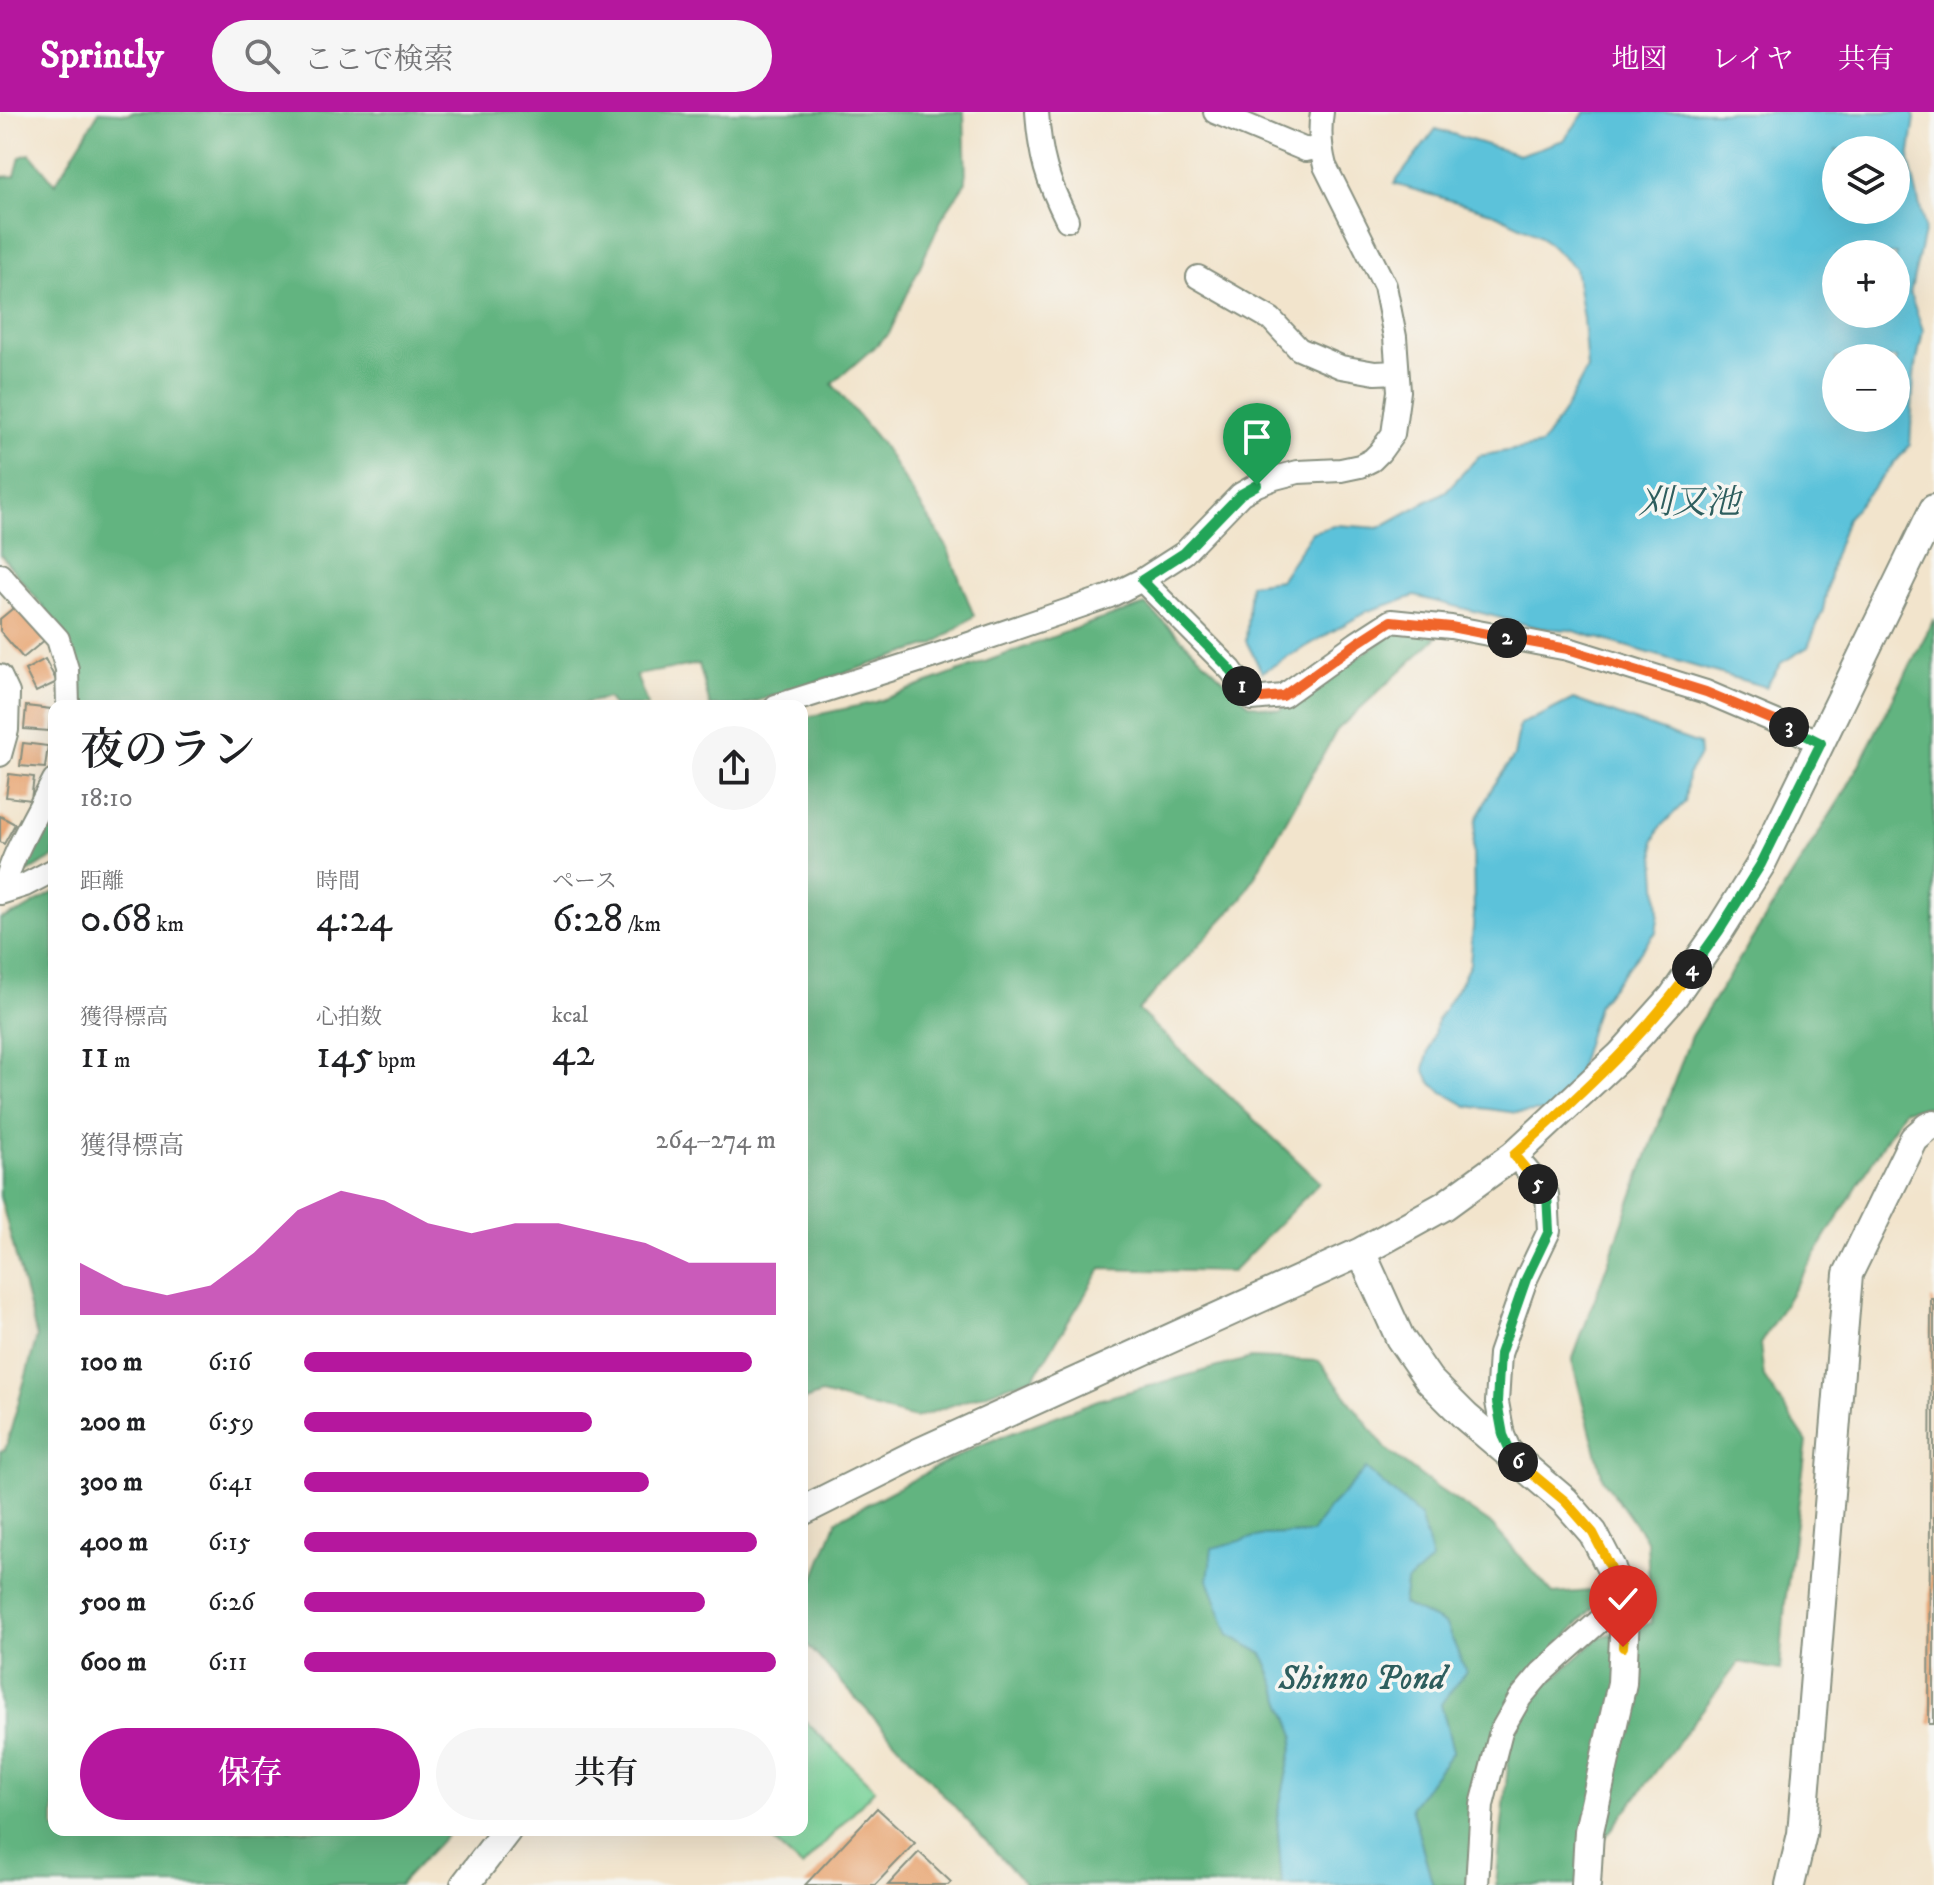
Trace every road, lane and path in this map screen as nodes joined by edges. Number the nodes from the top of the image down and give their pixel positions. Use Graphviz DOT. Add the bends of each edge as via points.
graph roads {
  1 [pos="1037,112"];
  2 [pos="1215,112"];
  3 [pos="1322,112"];
  4 [pos="1320,147"];
  5 [pos="1067,220"];
  6 [pos="1198,277"];
  7 [pos="1397,372"];
  8 [pos="1934,509"];
  9 [pos="0,575"];
  10 [pos="1142,580"];
  11 [pos="0,676"];
  12 [pos="68,700"];
  13 [pos="795,700"];
  14 [pos="1821,743"];
  15 [pos="0,755"];
  16 [pos="48,792"];
  17 [pos="48,873"];
  18 [pos="3,892"];
  19 [pos="1934,1125"];
  20 [pos="1514,1155"];
  21 [pos="1361,1252"];
  22 [pos="1513,1457"];
  23 [pos="808,1508"];
  24 [pos="1625,1613"];
  25 [pos="502,1836"];
  26 [pos="465,1885"];
  27 [pos="1477,1885"];
  28 [pos="1586,1885"];
  29 [pos="1790,1885"];
  1 -- 5 [label="street" via="1050,186"];
  2 -- 4 [label="street" via="1306,150"];
  3 -- 4 [label="street"];
  4 -- 7 [label="street" via="1385,286"];
  6 -- 7 [label="street" via="1271,319 1299,349 1341,367"];
  7 -- 10 [label="street" via="1393,434 1372,460 1257,485 1241,494 1184,553"];
  8 -- 14 [label="street"];
  9 -- 12 [label="street" via="58,639 67,669"];
  10 -- 13 [label="street" via="1110,596"];
  10 -- 14 [label="street" via="1231,670 1252,699 1283,696 1391,621 1568,649 1706,692"];
  11 -- 15 [label="street" via="8,693"];
  14 -- 20 [label="street" via="1761,864 1673,997 1621,1055"];
  16 -- 18 [label="street"];
  17 -- 18 [label="street"];
  19 -- 29 [label="street" via="1914,1139 1848,1274 1802,1834"];
  20 -- 21 [label="street" via="1444,1206"];
  20 -- 22 [label="street" via="1547,1194 1549,1231 1500,1354 1497,1402"];
  21 -- 22 [label="street" via="1400,1338 1429,1380"];
  21 -- 23 [label="street"];
  22 -- 24 [label="street" via="1593,1533"];
  24 -- 27 [label="street" via="1605,1616 1541,1673 1501,1731 1482,1805"];
  24 -- 28 [label="street" via="1622,1683 1589,1831"];
  25 -- 26 [label="street"];
}
